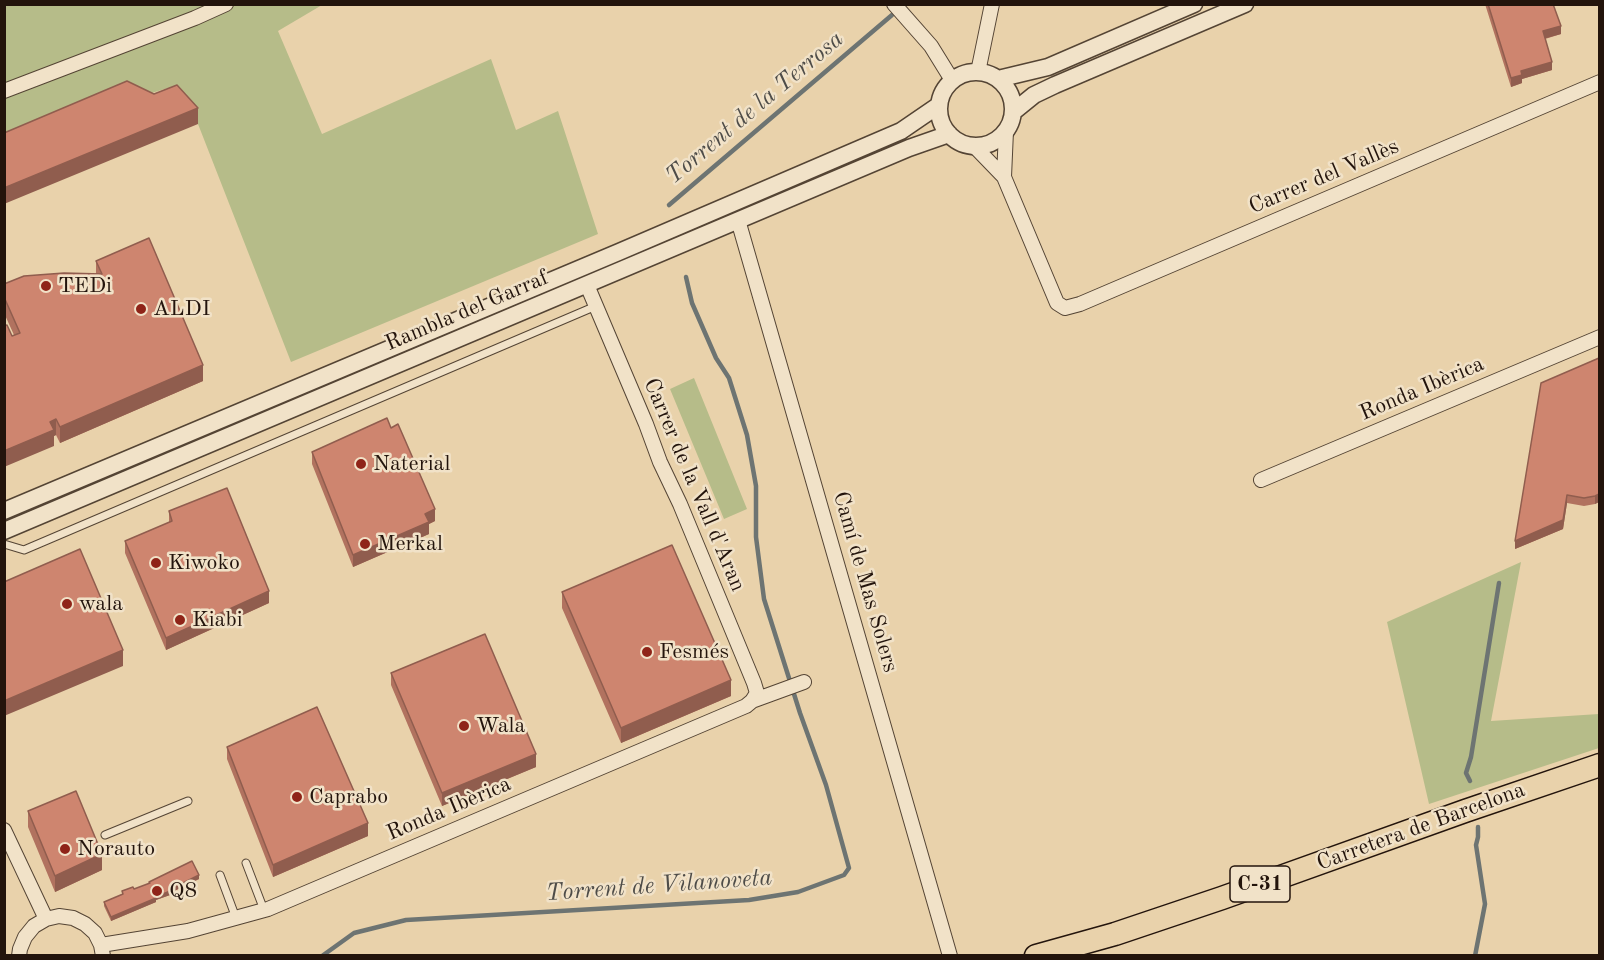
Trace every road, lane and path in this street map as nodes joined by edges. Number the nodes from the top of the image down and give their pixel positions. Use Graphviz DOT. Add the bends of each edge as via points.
graph roads {
  1 [pos="226,4"];
  2 [pos="894,4"];
  3 [pos="992,4"];
  4 [pos="1194,4"];
  5 [pos="1245,4"];
  6 [pos="978,72"];
  7 [pos="998,79"];
  8 [pos="952,80"];
  9 [pos="1599,82"];
  10 [pos="4,91"];
  11 [pos="939,105"];
  12 [pos="1013,112"];
  13 [pos="1006,131"];
  14 [pos="949,134"];
  15 [pos="974,146"];
  16 [pos="1004,177"];
  17 [pos="738,220"];
  18 [pos="587,285"];
  19 [pos="596,306"];
  20 [pos="1599,337"];
  21 [pos="1261,480"];
  22 [pos="4,511"];
  23 [pos="4,531"];
  24 [pos="4,544"];
  25 [pos="804,682"];
  26 [pos="752,701"];
  27 [pos="1599,765"];
  28 [pos="188,801"];
  29 [pos="4,830"];
  30 [pos="105,835"];
  31 [pos="246,863"];
  32 [pos="220,875"];
  33 [pos="264,910"];
  34 [pos="236,918"];
  35 [pos="46,919"];
  36 [pos="102,950"];
  37 [pos="19,956"];
  38 [pos="950,956"];
  39 [pos="1036,956"];
  1 -- 10 [label="street"];
  2 -- 8 [label="street" via="931,46"];
  3 -- 6 [label="street"];
  4 -- 7 [label="street" via="1048,67"];
  5 -- 12 [label="street" via="1055,85"];
  6 -- 7 [label="street"];
  6 -- 8 [label="street"];
  7 -- 12 [label="street" via="1010,94"];
  8 -- 11 [label="street, Rambla del Garraf"];
  9 -- 16 [label="street, Carrer del Vallès" via="1065,308 1057,303"];
  11 -- 14 [label="street" via="941,121"];
  11 -- 22 [label="street, Rambla del Garraf" via="902,132"];
  12 -- 13 [label="street"];
  13 -- 15 [label="street" via="992,143"];
  13 -- 16 [label="street"];
  14 -- 15 [label="street" via="958,142"];
  14 -- 17 [label="street, Rambla del Garraf"];
  15 -- 16 [label="street"];
  17 -- 18 [label="street, Rambla del Garraf"];
  17 -- 38 [label="street, Camí de Mas Solers"];
  18 -- 19 [label="street, Carrer de la Vall d'Aran"];
  18 -- 23 [label="street, Rambla del Garraf"];
  19 -- 24 [label="lane, Rambla del Garraf" via="24,550"];
  19 -- 26 [label="street, Carrer de la Vall d'Aran" via="754,683 757,693"];
  20 -- 21 [label="street, Ronda Ibèrica"];
  25 -- 26 [label="street, Ronda Ibèrica"];
  26 -- 33 [label="street, Ronda Ibèrica"];
  27 -- 39 [label="highway, Carretera de Barcelona / C-31" via="1190,909"];
  28 -- 30 [label="lane"];
  29 -- 35 [label="street"];
  31 -- 33 [label="lane"];
  32 -- 34 [label="lane"];
  33 -- 34 [label="street, Ronda Ibèrica"];
  34 -- 36 [label="street, Ronda Ibèrica"];
  35 -- 36 [label="street" via="59,916 85,924 95,933"];
  35 -- 37 [label="street" via="25,937"];
}
